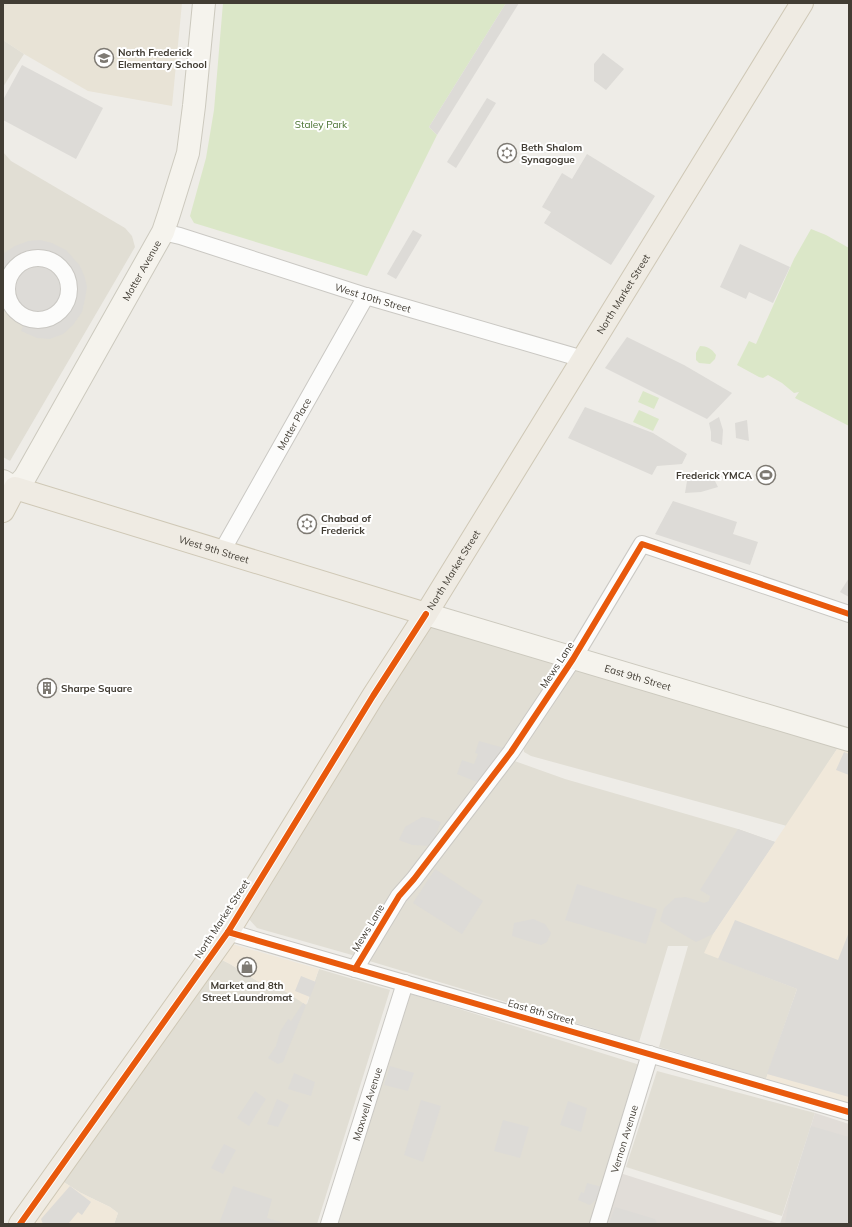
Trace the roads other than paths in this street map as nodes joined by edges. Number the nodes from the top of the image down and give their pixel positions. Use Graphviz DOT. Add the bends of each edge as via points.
graph roads {
  1 [pos="204,3"];
  2 [pos="802,3"];
  3 [pos="163,232"];
  4 [pos="366,296"];
  5 [pos="583,359"];
  6 [pos="9,484"];
  7 [pos="3,511"];
  8 [pos="222,551"];
  9 [pos="426,614"];
  10 [pos="849,614"];
  11 [pos="573,659"];
  12 [pos="849,740"];
  13 [pos="228,932"];
  14 [pos="355,969"];
  15 [pos="405,983"];
  16 [pos="650,1054"];
  17 [pos="849,1112"];
  18 [pos="20,1224"];
  19 [pos="329,1224"];
  20 [pos="598,1224"];
  1 -- 3 [label="main road, Motter Avenue" via="188,153"];
  2 -- 5 [label="main road, North Market Street"];
  3 -- 4 [label="street, West 10th Street"];
  3 -- 6 [label="main road, Motter Avenue" via="24,477"];
  4 -- 5 [label="street, West 10th Street"];
  4 -- 8 [label="street, Motter Place"];
  5 -- 9 [label="main road, North Market Street"];
  6 -- 7 [label="main road, Motter Avenue"];
  6 -- 8 [label="main road, West 9th Street"];
  8 -- 9 [label="main road, West 9th Street"];
  9 -- 11 [label="main road, East 9th Street"];
  9 -- 13 [label="main road, North Market Street"];
  10 -- 11 [label="street, Mews Lane" via="642,544"];
  11 -- 12 [label="main road, East 9th Street"];
  11 -- 14 [label="street, Mews Lane" via="511,752 399,896"];
  13 -- 14 [label="street, East 8th Street"];
  13 -- 18 [label="main road, North Market Street"];
  14 -- 15 [label="street, East 8th Street"];
  15 -- 16 [label="street, East 8th Street"];
  15 -- 19 [label="street, Maxwell Avenue"];
  16 -- 17 [label="street, East 8th Street"];
  16 -- 20 [label="street, Vernon Avenue"];
}
